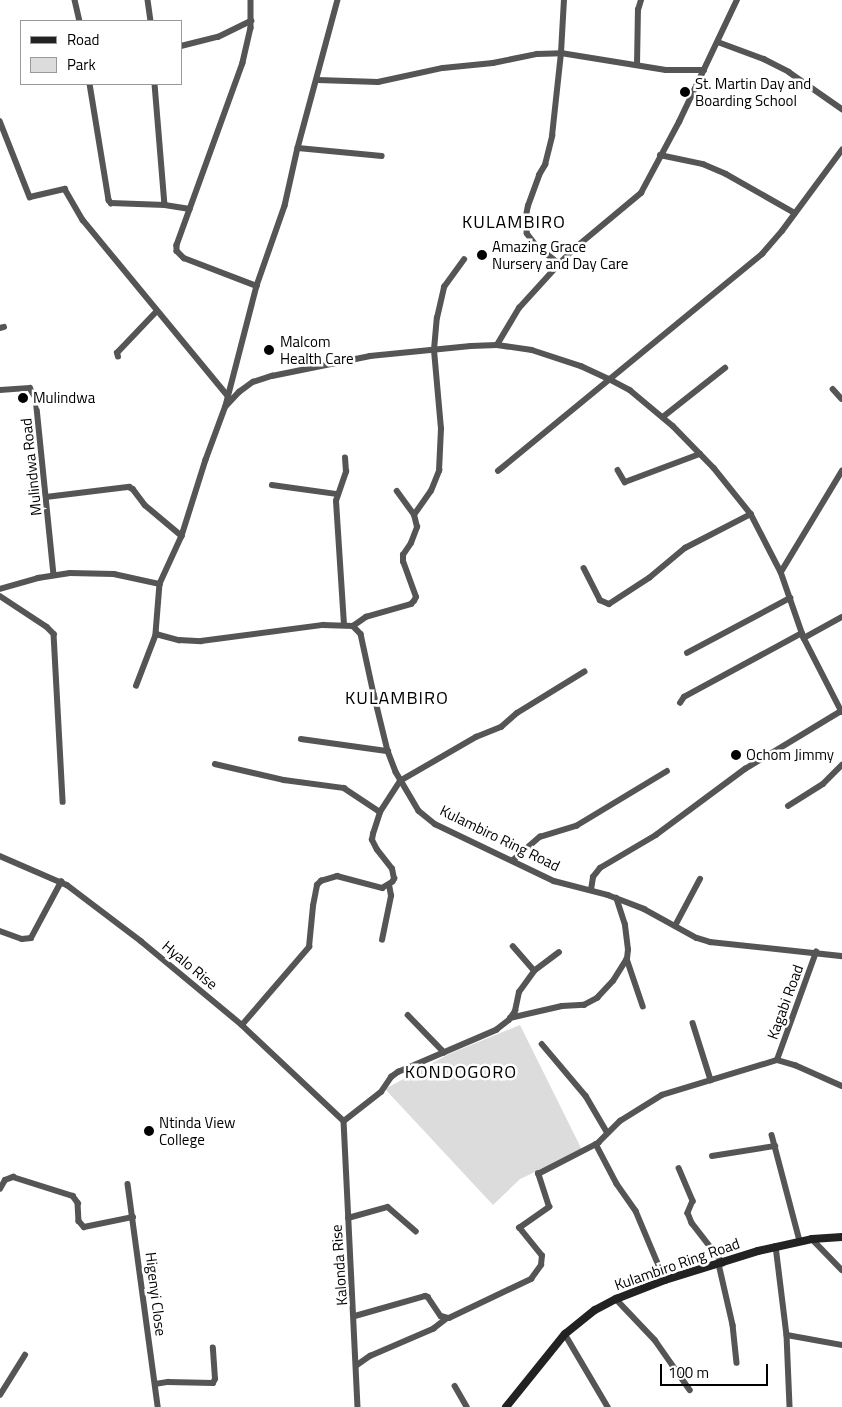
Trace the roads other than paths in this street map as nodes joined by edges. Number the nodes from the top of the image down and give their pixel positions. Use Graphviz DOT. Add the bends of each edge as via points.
graph roads {
  1 [pos="76,0"];
  2 [pos="148,0"];
  3 [pos="251,0"];
  4 [pos="338,0"];
  5 [pos="564,0"];
  6 [pos="641,0"];
  7 [pos="737,0"];
  8 [pos="80,20"];
  9 [pos="150,20"];
  10 [pos="251,21"];
  11 [pos="718,42"];
  12 [pos="182,46"];
  13 [pos="562,53"];
  14 [pos="637,65"];
  15 [pos="704,70"];
  16 [pos="318,80"];
  17 [pos="90,85"];
  18 [pos="155,85"];
  19 [pos="842,109"];
  20 [pos="0,121"];
  21 [pos="298,148"];
  22 [pos="842,150"];
  23 [pos="660,155"];
  24 [pos="382,156"];
  25 [pos="165,205"];
  26 [pos="190,209"];
  27 [pos="795,213"];
  28 [pos="464,259"];
  29 [pos="559,264"];
  30 [pos="257,286"];
  31 [pos="156,312"];
  32 [pos="496,345"];
  33 [pos="434,350"];
  34 [pos="118,357"];
  35 [pos="725,368"];
  36 [pos="609,379"];
  37 [pos="833,389"];
  38 [pos="0,390"];
  39 [pos="228,396"];
  40 [pos="842,398"];
  41 [pos="226,406"];
  42 [pos="663,417"];
  43 [pos="700,454"];
  44 [pos="345,458"];
  45 [pos="618,470"];
  46 [pos="498,471"];
  47 [pos="842,471"];
  48 [pos="272,485"];
  49 [pos="397,492"];
  50 [pos="337,494"];
  51 [pos="46,498"];
  52 [pos="751,514"];
  53 [pos="414,515"];
  54 [pos="182,536"];
  55 [pos="584,568"];
  56 [pos="781,572"];
  57 [pos="54,575"];
  58 [pos="160,584"];
  59 [pos="0,589"];
  60 [pos="0,596"];
  61 [pos="790,598"];
  62 [pos="842,617"];
  63 [pos="344,625"];
  64 [pos="353,626"];
  65 [pos="156,634"];
  66 [pos="803,635"];
  67 [pos="687,653"];
  68 [pos="584,672"];
  69 [pos="136,686"];
  70 [pos="680,703"];
  71 [pos="842,711"];
  72 [pos="302,739"];
  73 [pos="388,751"];
  74 [pos="215,764"];
  75 [pos="842,765"];
  76 [pos="667,771"];
  77 [pos="400,781"];
  78 [pos="63,802"];
  79 [pos="788,806"];
  80 [pos="380,812"];
  81 [pos="0,856"];
  82 [pos="512,861"];
  83 [pos="700,879"];
  84 [pos="62,882"];
  85 [pos="389,885"];
  86 [pos="591,890"];
  87 [pos="616,898"];
  88 [pos="675,926"];
  89 [pos="0,931"];
  90 [pos="382,940"];
  91 [pos="513,947"];
  92 [pos="559,952"];
  93 [pos="816,952"];
  94 [pos="842,956"];
  95 [pos="627,959"];
  96 [pos="534,971"];
  97 [pos="643,1006"];
  98 [pos="408,1015"];
  99 [pos="510,1018"];
  100 [pos="693,1023"];
  101 [pos="242,1025"];
  102 [pos="542,1044"];
  103 [pos="444,1052"];
  104 [pos="777,1060"];
  105 [pos="711,1080"];
  106 [pos="842,1086"];
  107 [pos="344,1121"];
  108 [pos="607,1132"];
  109 [pos="772,1135"];
  110 [pos="596,1144"];
  111 [pos="774,1146"];
  112 [pos="712,1156"];
  113 [pos="679,1168"];
  114 [pos="128,1184"];
  115 [pos="0,1189"];
  116 [pos="133,1217"];
  117 [pos="348,1218"];
  118 [pos="416,1231"];
  119 [pos="842,1236"];
  120 [pos="812,1239"];
  121 [pos="800,1242"];
  122 [pos="776,1246"];
  123 [pos="721,1264"];
  124 [pos="842,1270"];
  125 [pos="665,1280"];
  126 [pos="616,1299"];
  127 [pos="355,1316"];
  128 [pos="446,1319"];
  129 [pos="565,1334"];
  130 [pos="787,1335"];
  131 [pos="842,1344"];
  132 [pos="212,1348"];
  133 [pos="25,1355"];
  134 [pos="738,1363"];
  135 [pos="357,1365"];
  136 [pos="155,1384"];
  137 [pos="455,1386"];
  138 [pos="690,1390"];
  139 [pos="0,1394"];
  140 [pos="508,1406"];
  141 [pos="790,1406"];
  142 [pos="158,1407"];
  143 [pos="358,1407"];
  144 [pos="467,1407"];
  145 [pos="608,1407"];
  146 [pos="797,1407"];
  1 -- 8 [label="street"];
  2 -- 9 [label="street"];
  3 -- 10 [label="street"];
  4 -- 16 [label="street"];
  5 -- 13 [label="street"];
  6 -- 14 [label="street"];
  7 -- 11 [label="street"];
  10 -- 12 [label="street" via="218,37"];
  10 -- 26 [label="street" via="243,63"];
  11 -- 15 [label="street"];
  11 -- 19 [label="street" via="789,72"];
  13 -- 14 [label="street"];
  13 -- 16 [label="street" via="443,68 378,82"];
  13 -- 29 [label="street" via="552,136 525,221 536,246"];
  14 -- 15 [label="street" via="666,70"];
  15 -- 23 [label="street"];
  16 -- 21 [label="street"];
  17 -- 25 [label="street" via="109,200 115,205"];
  18 -- 25 [label="street"];
  20 -- 31 [label="street" via="30,197 65,189 83,220"];
  21 -- 24 [label="street"];
  21 -- 30 [label="street" via="285,206"];
  22 -- 27 [label="street"];
  23 -- 27 [label="street" via="703,164"];
  23 -- 29 [label="street" via="638,197"];
  25 -- 26 [label="street"];
  26 -- 30 [label="street" via="177,245 180,255 198,265"];
  27 -- 36 [label="street" via="755,260"];
  28 -- 33 [label="street" via="444,287"];
  29 -- 32 [label="street" via="519,308"];
  30 -- 39 [label="street"];
  31 -- 34 [label="street" via="117,353"];
  31 -- 39 [label="street"];
  32 -- 33 [label="street"];
  32 -- 36 [label="street" via="519,347 555,357"];
  33 -- 41 [label="street" via="370,356 272,376 246,387"];
  33 -- 53 [label="street" via="441,429 440,463 431,491"];
  35 -- 42 [label="street"];
  36 -- 42 [label="street" via="630,390"];
  36 -- 46 [label="street"];
  37 -- 40 [label="street"];
  38 -- 51 [label="street, Mulindwa Road" via="30,388 34,391"];
  39 -- 41 [label="street"];
  41 -- 54 [label="street"];
  42 -- 43 [label="street"];
  43 -- 45 [label="street" via="626,482"];
  43 -- 52 [label="street"];
  44 -- 50 [label="street" via="346,472"];
  47 -- 56 [label="street"];
  48 -- 50 [label="street"];
  49 -- 53 [label="street"];
  50 -- 63 [label="street"];
  51 -- 54 [label="street" via="129,487"];
  51 -- 57 [label="street, Mulindwa Road"];
  52 -- 55 [label="street" via="685,548 649,578 609,604 600,600"];
  52 -- 56 [label="street"];
  53 -- 64 [label="street" via="417,527 412,543 403,555 403,562 416,597 414,601 366,617"];
  54 -- 58 [label="street"];
  56 -- 61 [label="street"];
  57 -- 58 [label="street" via="104,574"];
  57 -- 59 [label="street"];
  58 -- 65 [label="street"];
  60 -- 78 [label="street" via="54,634"];
  61 -- 66 [label="street"];
  61 -- 67 [label="street"];
  62 -- 66 [label="street"];
  63 -- 64 [label="street"];
  63 -- 65 [label="street" via="201,641"];
  64 -- 73 [label="street, Kulambiro Ring Road" via="361,634"];
  65 -- 69 [label="street"];
  66 -- 70 [label="street" via="684,697"];
  66 -- 71 [label="street"];
  68 -- 77 [label="street" via="501,727 476,737"];
  71 -- 86 [label="street" via="745,770 656,835 600,868 593,877"];
  72 -- 73 [label="street"];
  73 -- 77 [label="street, Kulambiro Ring Road"];
  74 -- 80 [label="street" via="284,780 344,788"];
  75 -- 79 [label="street" via="823,784"];
  76 -- 82 [label="street" via="576,826 540,837"];
  77 -- 80 [label="street"];
  77 -- 82 [label="street, Kulambiro Ring Road" via="419,811 435,824"];
  80 -- 85 [label="street" via="372,840 392,869 394,879"];
  81 -- 84 [label="street, Hyalo Rise"];
  82 -- 86 [label="street, Kulambiro Ring Road" via="554,881"];
  83 -- 88 [label="street"];
  84 -- 89 [label="street" via="31,938 22,939"];
  84 -- 101 [label="street, Hyalo Rise" via="141,941"];
  85 -- 90 [label="street" via="391,896"];
  85 -- 101 [label="street" via="382,888 337,876 321,881 317,885 313,906 309,947"];
  86 -- 87 [label="street, Kulambiro Ring Road"];
  87 -- 88 [label="street, Kulambiro Ring Road" via="659,915"];
  87 -- 95 [label="street" via="626,931"];
  88 -- 93 [label="street, Kulambiro Ring Road" via="710,942"];
  91 -- 96 [label="street"];
  92 -- 96 [label="street"];
  93 -- 94 [label="street, Kulambiro Ring Road"];
  93 -- 104 [label="street, Kagabi Road"];
  95 -- 97 [label="street"];
  95 -- 99 [label="street" via="613,981 592,1002"];
  96 -- 99 [label="street" via="519,992"];
  98 -- 103 [label="street"];
  99 -- 103 [label="street" via="496,1030"];
  100 -- 105 [label="street"];
  101 -- 107 [label="street, Hyalo Rise"];
  102 -- 108 [label="street" via="586,1096"];
  103 -- 107 [label="street" via="391,1077 380,1092"];
  104 -- 105 [label="street"];
  104 -- 106 [label="street"];
  105 -- 108 [label="street" via="662,1095"];
  107 -- 117 [label="street, Kalonda Rise"];
  108 -- 110 [label="street"];
  109 -- 111 [label="street"];
  110 -- 125 [label="street" via="636,1211"];
  110 -- 128 [label="street" via="538,1174 548,1207 519,1228 542,1256 541,1266 534,1276"];
  111 -- 112 [label="street"];
  111 -- 121 [label="street"];
  113 -- 123 [label="street" via="693,1201 688,1213 692,1223"];
  114 -- 116 [label="street, Higenyi Close"];
  115 -- 116 [label="street" via="5,1180 12,1178 73,1196 78,1203 79,1221 84,1227"];
  116 -- 136 [label="street, Higenyi Close"];
  117 -- 118 [label="street" via="388,1207"];
  117 -- 127 [label="street, Kalonda Rise"];
  119 -- 120 [label="street, Kulambiro Ring Road"];
  120 -- 121 [label="street, Kulambiro Ring Road"];
  120 -- 124 [label="street"];
  121 -- 122 [label="street, Kulambiro Ring Road"];
  122 -- 123 [label="street, Kulambiro Ring Road"];
  122 -- 130 [label="street"];
  123 -- 125 [label="street, Kulambiro Ring Road"];
  123 -- 134 [label="street"];
  125 -- 126 [label="street, Kulambiro Ring Road"];
  126 -- 129 [label="street, Kulambiro Ring Road" via="595,1310"];
  126 -- 138 [label="street" via="655,1340"];
  127 -- 128 [label="street" via="424,1296"];
  127 -- 135 [label="street, Kalonda Rise"];
  128 -- 135 [label="street" via="433,1329 370,1356"];
  129 -- 140 [label="street, Kulambiro Ring Road"];
  129 -- 145 [label="street"];
  130 -- 131 [label="street"];
  130 -- 141 [label="street"];
  132 -- 136 [label="street" via="213,1384"];
  133 -- 139 [label="street"];
  135 -- 143 [label="street, Kalonda Rise"];
  136 -- 142 [label="street, Higenyi Close"];
  137 -- 144 [label="street"];
  141 -- 146 [label="street"];
}
